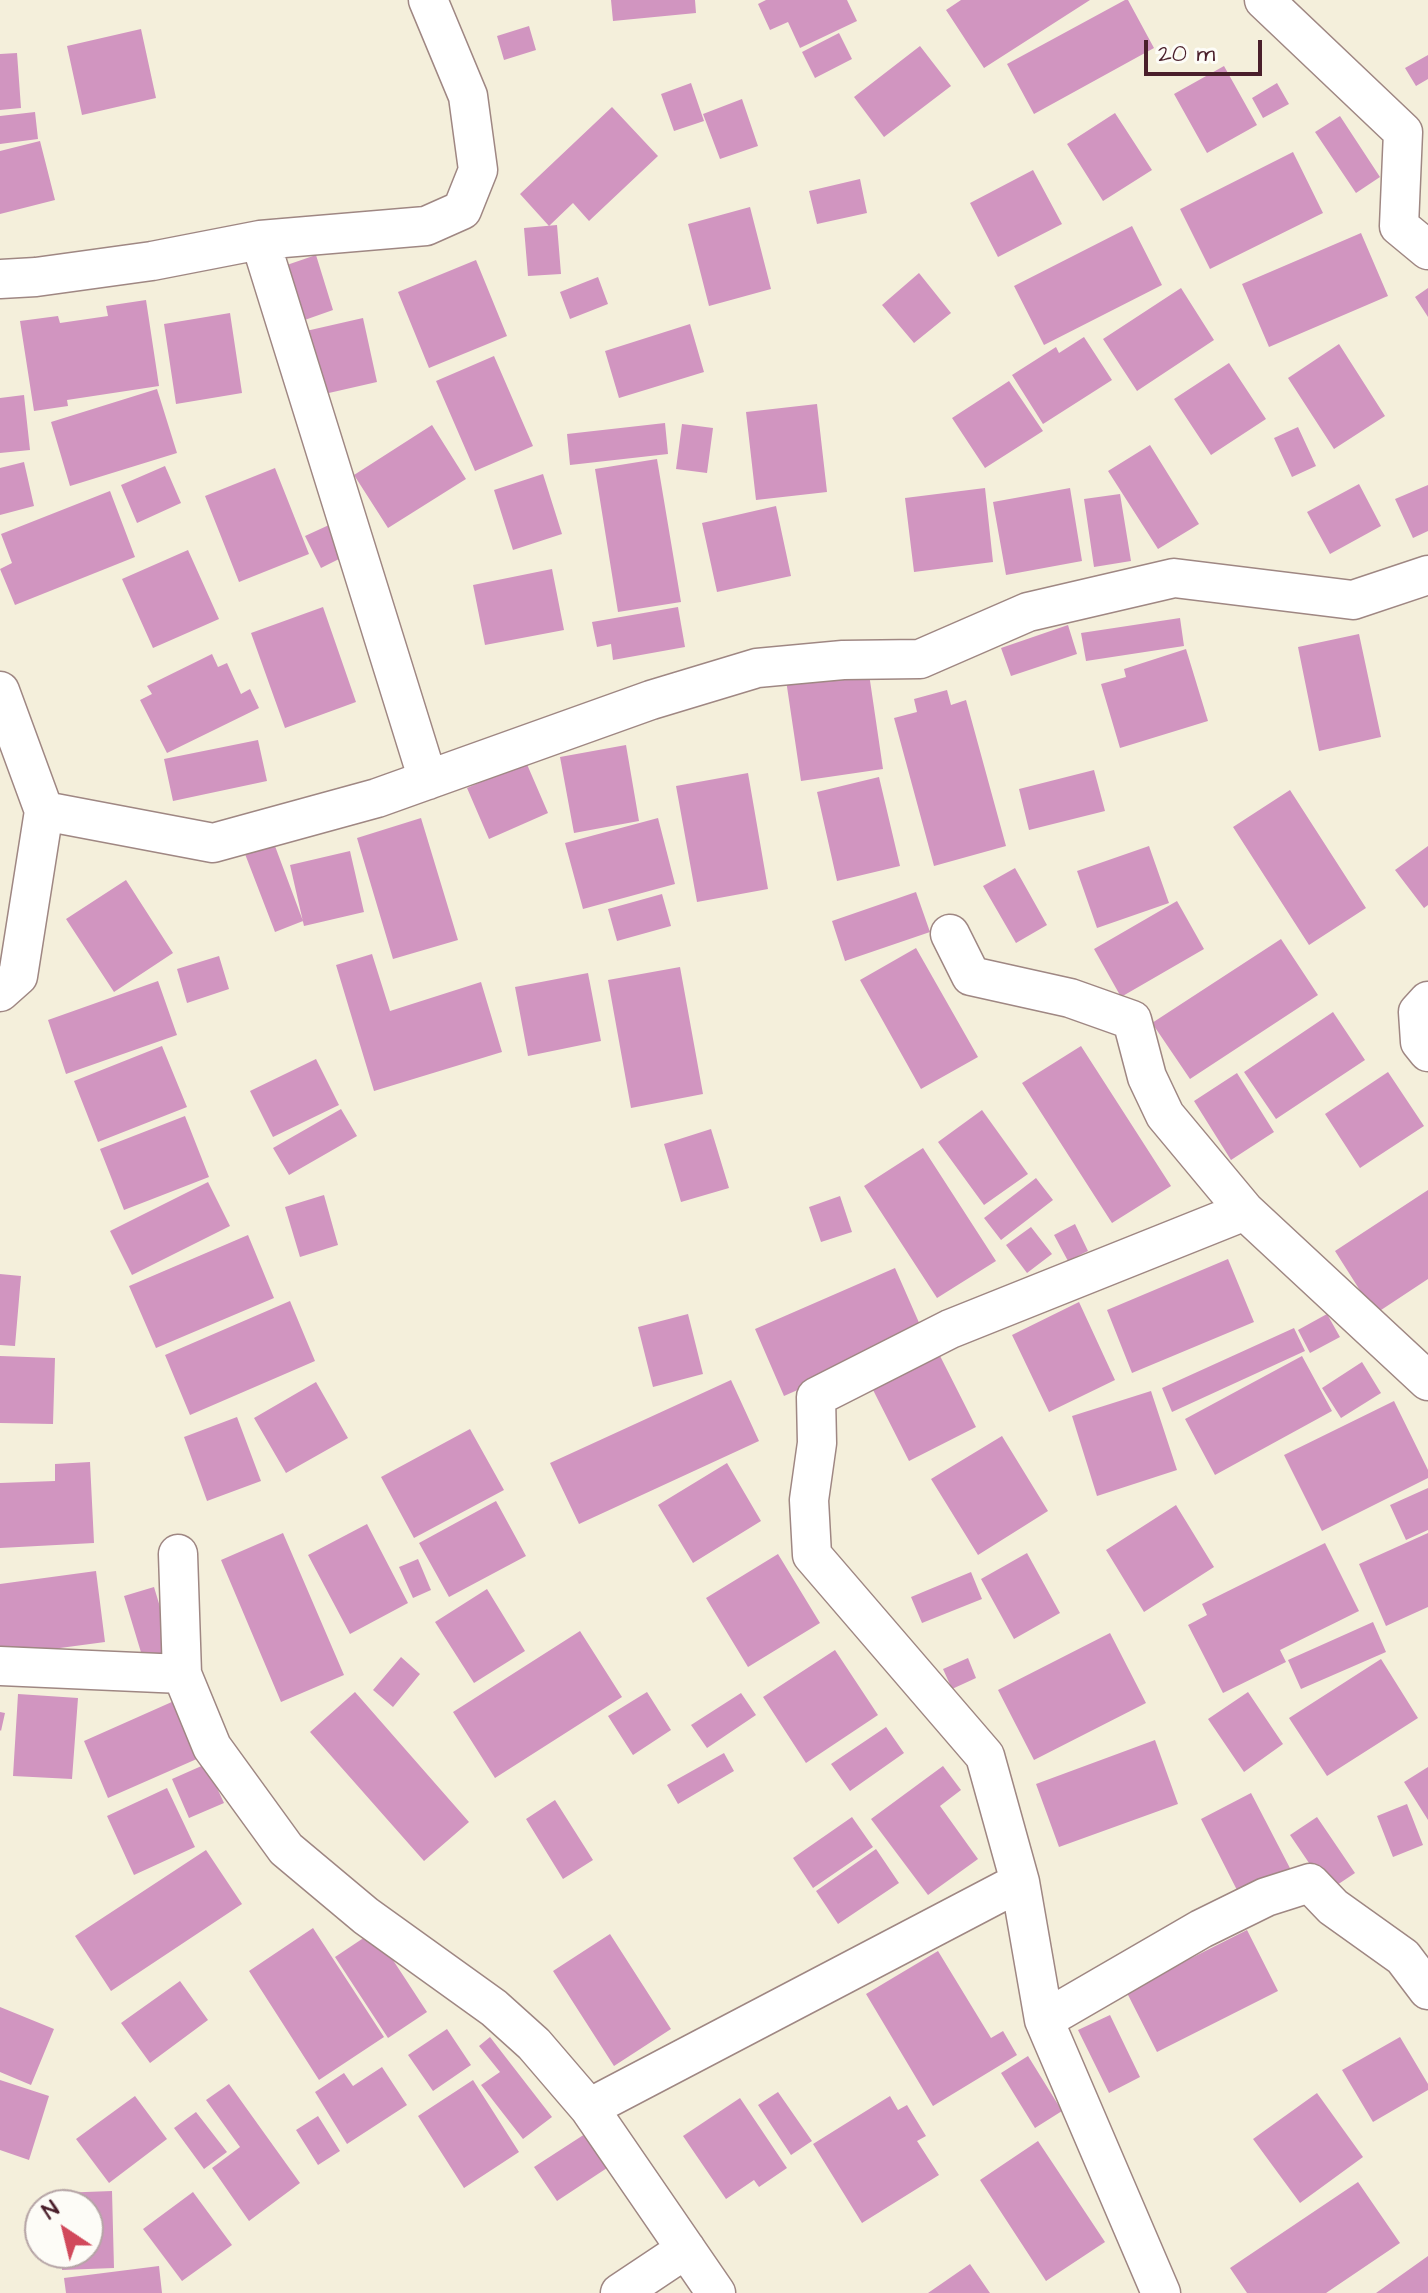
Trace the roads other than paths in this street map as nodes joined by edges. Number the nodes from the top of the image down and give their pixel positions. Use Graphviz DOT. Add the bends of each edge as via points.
graph roads {
  1 [pos="428,0"];
  2 [pos="1264,0"];
  3 [pos="260,240"];
  4 [pos="1428,250"];
  5 [pos="0,279"];
  6 [pos="1428,575"];
  7 [pos="0,691"];
  8 [pos="428,780"];
  9 [pos="44,811"];
  10 [pos="950,934"];
  11 [pos="0,992"];
  12 [pos="1428,1001"];
  13 [pos="1428,1052"];
  14 [pos="1245,1211"];
  15 [pos="1428,1381"];
  16 [pos="178,1554"];
  17 [pos="0,1666"];
  18 [pos="182,1674"];
  19 [pos="1020,1882"];
  20 [pos="1428,1990"];
  21 [pos="1044,2020"];
  22 [pos="589,2108"];
  23 [pos="686,2249"];
  24 [pos="620,2293"];
  25 [pos="716,2293"];
  26 [pos="1161,2293"];
  1 -- 3 [label="street" via="468,96 478,170 462,210 426,226"];
  2 -- 4 [label="street" via="1403,132 1399,226"];
  3 -- 5 [label="street" via="152,261"];
  3 -- 8 [label="street"];
  6 -- 8 [label="street" via="1353,600 1174,578 1028,612 920,659 757,668"];
  7 -- 9 [label="street"];
  8 -- 9 [label="street" via="213,843"];
  9 -- 11 [label="street" via="18,976"];
  10 -- 14 [label="street" via="971,976 1070,998 1132,1020 1147,1077 1165,1115"];
  12 -- 13 [label="street" via="1418,1012 1420,1042"];
  14 -- 15 [label="street"];
  14 -- 19 [label="street" via="950,1329 816,1397 817,1443 809,1500 812,1555 985,1756"];
  16 -- 18 [label="street"];
  17 -- 18 [label="street"];
  18 -- 22 [label="street" via="212,1747 286,1849 366,1916 494,2008 534,2044"];
  19 -- 21 [label="street"];
  19 -- 22 [label="street"];
  20 -- 21 [label="street" via="1403,1957 1333,1907 1310,1883 1266,1897 1201,1929"];
  21 -- 26 [label="street"];
  22 -- 23 [label="street"];
  23 -- 24 [label="street"];
  23 -- 25 [label="street"];
}
